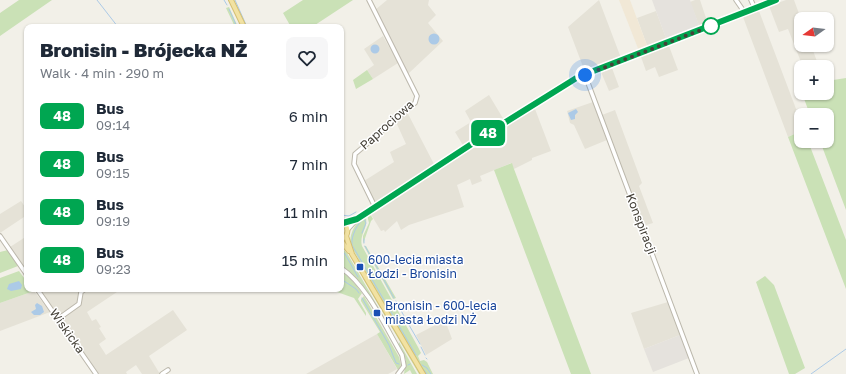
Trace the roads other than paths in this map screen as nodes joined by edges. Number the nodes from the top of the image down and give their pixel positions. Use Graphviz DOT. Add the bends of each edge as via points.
graph roads {
  1 [pos="231,0"];
  2 [pos="369,0"];
  3 [pos="736,0"];
  4 [pos="751,0"];
  5 [pos="776,0"];
  6 [pos="755,9"];
  7 [pos="745,13"];
  8 [pos="243,24"];
  9 [pos="585,75"];
  10 [pos="375,206"];
  11 [pos="357,219"];
  12 [pos="344,222"];
  13 [pos="344,225"];
  14 [pos="348,230"];
  15 [pos="0,236"];
  16 [pos="346,236"];
  17 [pos="344,244"];
  18 [pos="352,254"];
  19 [pos="344,270"];
  20 [pos="24,271"];
  21 [pos="39,292"];
  22 [pos="81,292"];
  23 [pos="58,319"];
  24 [pos="168,370"];
  25 [pos="96,374"];
  26 [pos="162,374"];
  27 [pos="398,374"];
  28 [pos="423,374"];
  29 [pos="697,374"];
  1 -- 8 [label="main road"];
  2 -- 10 [label="street, Paprociowa" via="417,96 415,103 355,154 354,164"];
  3 -- 7 [label="street"];
  4 -- 6 [label="street"];
  5 -- 6 [label="street"];
  6 -- 7 [label="street"];
  7 -- 9 [label="street"];
  9 -- 10 [label="street" via="493,130"];
  9 -- 29 [label="street, Konspiracji"];
  10 -- 11 [label="street"];
  11 -- 12 [label="street"];
  11 -- 14 [label="street"];
  13 -- 14 [label="main road"];
  14 -- 16 [label="main road"];
  15 -- 20 [label="street"];
  16 -- 18 [label="main road"];
  17 -- 18 [label="main road"];
  18 -- 28 [label="main road"];
  19 -- 27 [label="street" via="361,286 402,355 404,366"];
  21 -- 23 [label="street, Wiskicka"];
  22 -- 23 [label="street" via="79,304"];
  23 -- 25 [label="street, Wiskicka"];
  24 -- 26 [label="street"];
}
